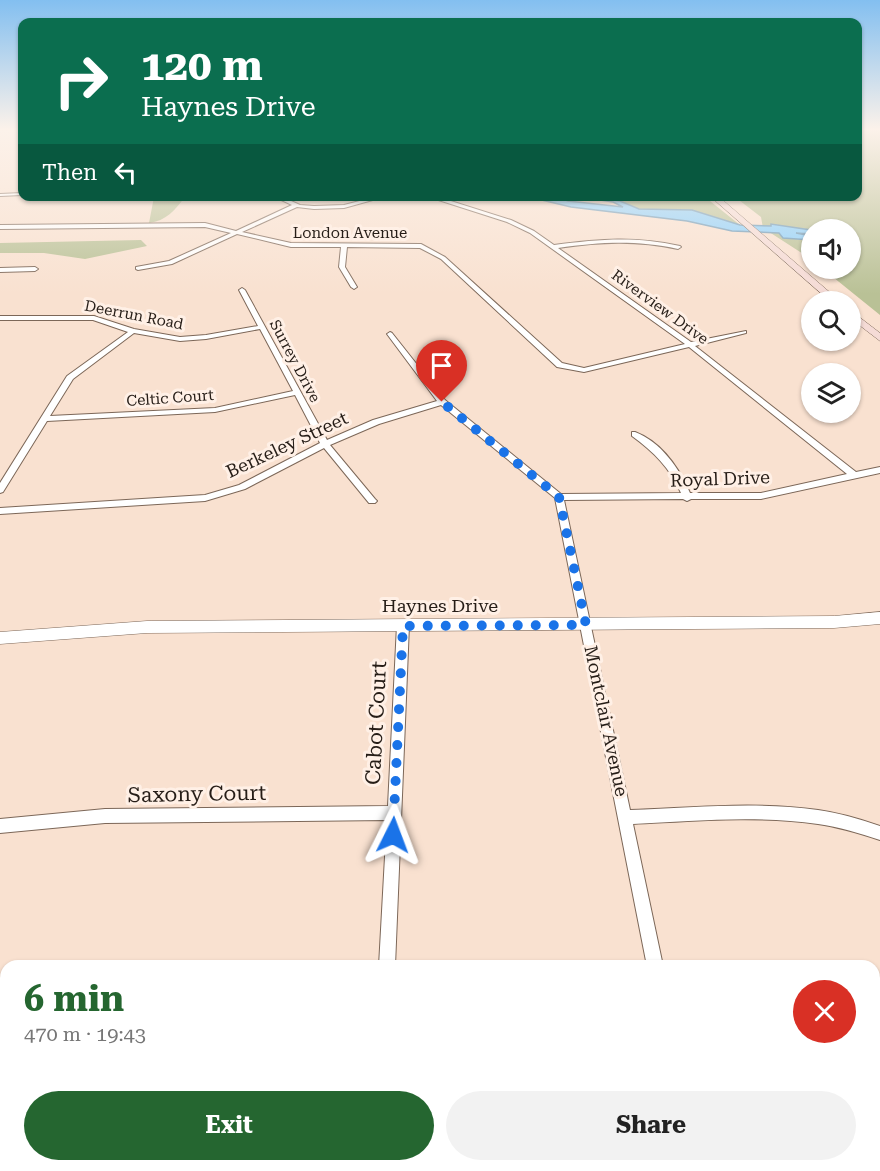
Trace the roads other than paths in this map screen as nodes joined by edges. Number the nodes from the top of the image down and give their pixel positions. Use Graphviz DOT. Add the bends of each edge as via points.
graph roads {
  1 [pos="18,194"];
  2 [pos="0,195"];
  3 [pos="287,201"];
  4 [pos="366,201"];
  5 [pos="444,201"];
  6 [pos="719,201"];
  7 [pos="296,205"];
  8 [pos="0,227"];
  9 [pos="238,232"];
  10 [pos="344,246"];
  11 [pos="554,247"];
  12 [pos="678,248"];
  13 [pos="138,268"];
  14 [pos="35,269"];
  15 [pos="0,270"];
  16 [pos="354,287"];
  17 [pos="242,290"];
  18 [pos="824,291"];
  19 [pos="0,318"];
  20 [pos="861,322"];
  21 [pos="262,327"];
  22 [pos="133,331"];
  23 [pos="744,332"];
  24 [pos="390,334"];
  25 [pos="880,338"];
  26 [pos="689,344"];
  27 [pos="295,393"];
  28 [pos="442,402"];
  29 [pos="46,419"];
  30 [pos="635,434"];
  31 [pos="325,444"];
  32 [pos="880,470"];
  33 [pos="855,476"];
  34 [pos="0,490"];
  35 [pos="559,497"];
  36 [pos="687,498"];
  37 [pos="372,501"];
  38 [pos="0,511"];
  39 [pos="880,618"];
  40 [pos="586,625"];
  41 [pos="403,626"];
  42 [pos="0,638"];
  43 [pos="394,813"];
  44 [pos="626,817"];
  45 [pos="0,826"];
  46 [pos="880,832"];
  47 [pos="387,960"];
  48 [pos="654,960"];
  1 -- 2 [label="street"];
  3 -- 7 [label="street"];
  4 -- 7 [label="street" via="347,206"];
  5 -- 11 [label="street, Riverview Drive" via="509,221"];
  6 -- 18 [label="main road"];
  7 -- 9 [label="street"];
  8 -- 9 [label="street, London Avenue" via="205,225"];
  9 -- 10 [label="street, London Avenue" via="278,243"];
  9 -- 13 [label="street" via="170,263"];
  10 -- 16 [label="street" via="342,267"];
  10 -- 26 [label="street, London Avenue" via="410,245 431,250 560,365 571,369 584,370"];
  11 -- 12 [label="street" via="629,238"];
  11 -- 26 [label="street, Riverview Drive"];
  14 -- 15 [label="street"];
  17 -- 21 [label="street, Surrey Drive"];
  19 -- 22 [label="street, Deerrun Road" via="94,318"];
  20 -- 25 [label="main road"];
  21 -- 22 [label="street, Deerrun Road" via="193,339"];
  21 -- 27 [label="street, Surrey Drive"];
  22 -- 29 [label="street" via="70,378"];
  23 -- 26 [label="street"];
  24 -- 28 [label="street"];
  26 -- 33 [label="street, Riverview Drive"];
  27 -- 29 [label="street, Celtic Court" via="215,410"];
  27 -- 31 [label="street, Surrey Drive"];
  28 -- 31 [label="street, Berkeley Street" via="386,418"];
  28 -- 35 [label="street"];
  29 -- 34 [label="street"];
  30 -- 36 [label="street" via="662,453"];
  31 -- 37 [label="street, Surrey Drive"];
  31 -- 38 [label="street, Berkeley Street" via="242,488 205,498"];
  32 -- 33 [label="street, Royal Drive"];
  33 -- 36 [label="street, Royal Drive" via="761,496"];
  35 -- 36 [label="street, Royal Drive"];
  35 -- 40 [label="street, Montclair Avenue"];
  39 -- 40 [label="street, Haynes Drive"];
  40 -- 41 [label="street, Haynes Drive"];
  40 -- 44 [label="street, Montclair Avenue"];
  41 -- 42 [label="street, Haynes Drive" via="147,627"];
  41 -- 43 [label="street, Cabot Court"];
  43 -- 45 [label="street, Saxony Court" via="105,816"];
  43 -- 47 [label="street, Cabot Court"];
  44 -- 46 [label="street" via="803,813"];
  44 -- 48 [label="street, Montclair Avenue"];
}
